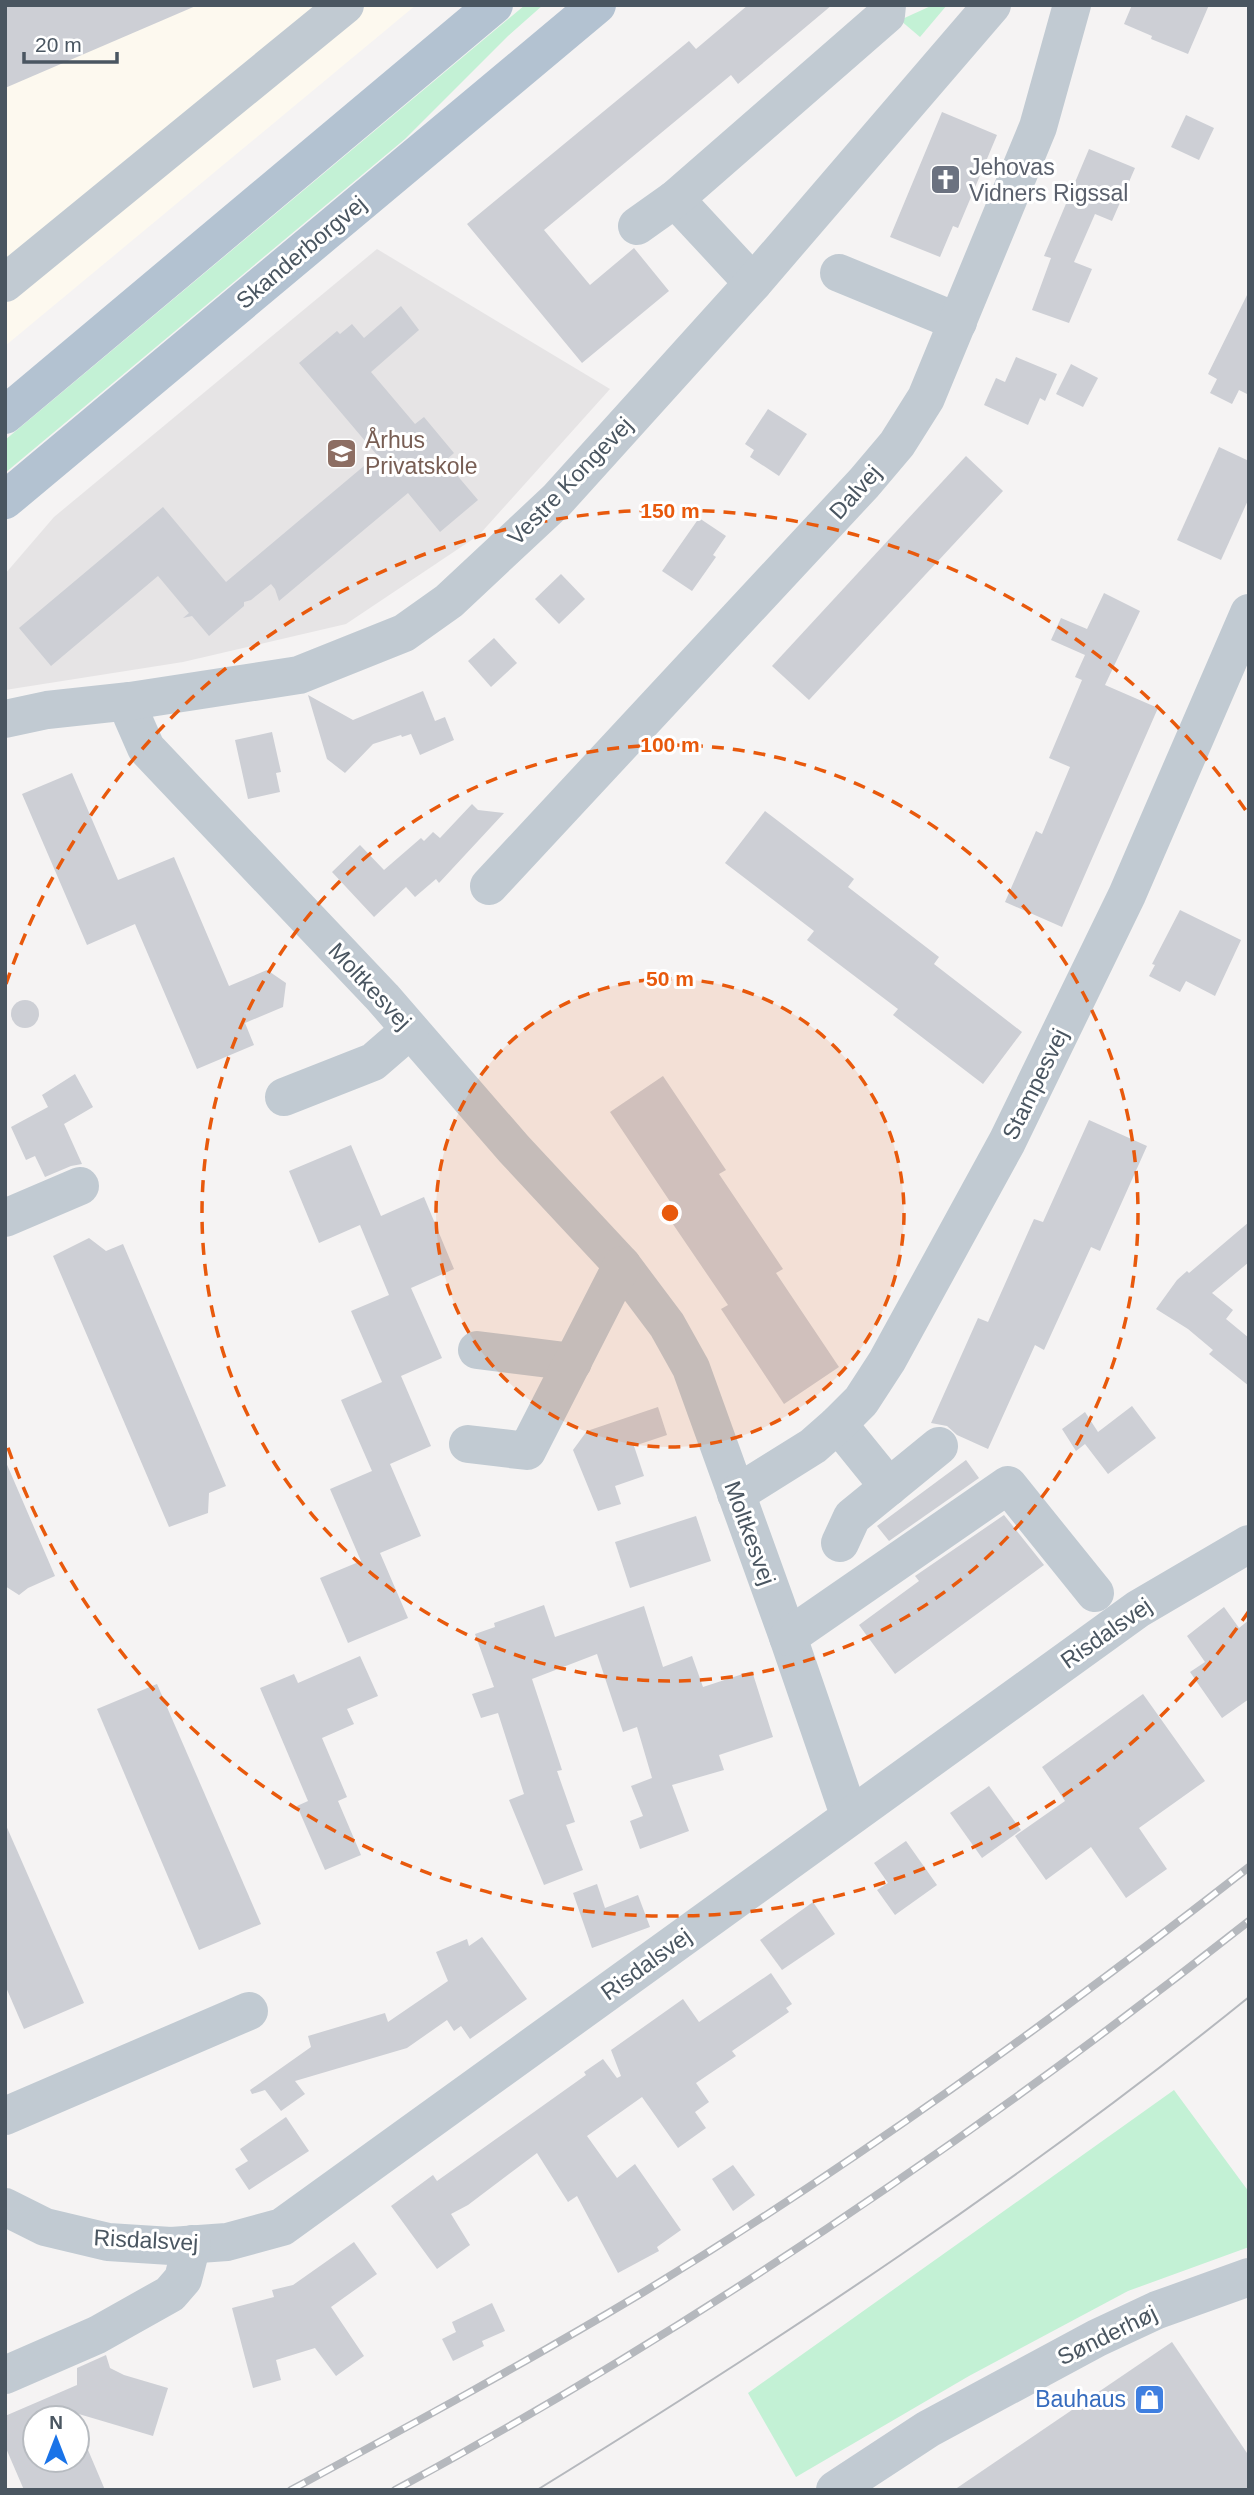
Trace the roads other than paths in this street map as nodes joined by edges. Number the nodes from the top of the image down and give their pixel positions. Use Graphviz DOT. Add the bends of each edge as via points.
graph roads {
  1 [pos="345,5"];
  2 [pos="494,5"];
  3 [pos="597,5"];
  4 [pos="887,5"];
  5 [pos="992,5"];
  6 [pos="1072,5"];
  7 [pos="676,199"];
  8 [pos="637,226"];
  9 [pos="839,273"];
  10 [pos="5,283"];
  11 [pos="753,283"];
  12 [pos="958,322"];
  13 [pos="5,415"];
  14 [pos="5,500"];
  15 [pos="1249,613"];
  16 [pos="130,701"];
  17 [pos="5,719"];
  18 [pos="489,886"];
  19 [pos="411,1030"];
  20 [pos="284,1097"];
  21 [pos="80,1186"];
  22 [pos="5,1218"];
  23 [pos="622,1265"];
  24 [pos="477,1350"];
  25 [pos="573,1362"];
  26 [pos="838,1424"];
  27 [pos="468,1444"];
  28 [pos="939,1446"];
  29 [pos="889,1487"];
  30 [pos="736,1494"];
  31 [pos="841,1543"];
  32 [pos="1249,1544"];
  33 [pos="1095,1593"];
  34 [pos="788,1637"];
  35 [pos="852,1815"];
  36 [pos="250,2011"];
  37 [pos="5,2116"];
  38 [pos="5,2207"];
  39 [pos="192,2244"];
  40 [pos="1249,2277"];
  41 [pos="5,2375"];
  42 [pos="849,2484"];
  1 -- 10 [label="street"];
  2 -- 13 [label="main road"];
  3 -- 14 [label="main road, Skanderborgvej"];
  4 -- 7 [label="street" via="886,15"];
  5 -- 11 [label="street, Vestre Kongevej"];
  6 -- 12 [label="street, Dalvej" via="1038,127"];
  7 -- 8 [label="street"];
  7 -- 11 [label="street"];
  9 -- 12 [label="street"];
  11 -- 16 [label="street, Vestre Kongevej" via="557,499 449,601 404,634 299,675"];
  12 -- 18 [label="street, Dalvej" via="926,398 897,444"];
  15 -- 26 [label="street, Stampesvej" via="1127,895 1007,1142 887,1361 861,1401"];
  16 -- 17 [label="street, Vestre Kongevej"];
  16 -- 19 [label="street, Moltkesvej" via="146,748"];
  19 -- 20 [label="street" via="373,1062"];
  19 -- 23 [label="street, Moltkesvej"];
  21 -- 22 [label="street"];
  23 -- 25 [label="street"];
  23 -- 30 [label="street, Moltkesvej" via="667,1325 691,1368"];
  24 -- 25 [label="street"];
  25 -- 27 [label="street" via="527,1451"];
  26 -- 29 [label="street"];
  26 -- 30 [label="street, Stampesvej" via="813,1446"];
  28 -- 29 [label="street"];
  29 -- 31 [label="street" via="852,1517"];
  30 -- 34 [label="street, Moltkesvej"];
  32 -- 35 [label="street, Risdalsvej" via="1138,1609"];
  33 -- 34 [label="street" via="1008,1485"];
  34 -- 35 [label="street, Moltkesvej"];
  35 -- 39 [label="street, Risdalsvej" via="282,2227 227,2242"];
  36 -- 37 [label="street"];
  38 -- 39 [label="street, Risdalsvej" via="44,2227 108,2242"];
  39 -- 41 [label="street" via="183,2279 170,2294 97,2335"];
  40 -- 42 [label="street, Sønderhøj" via="1157,2310 1097,2338 928,2429"];
}
